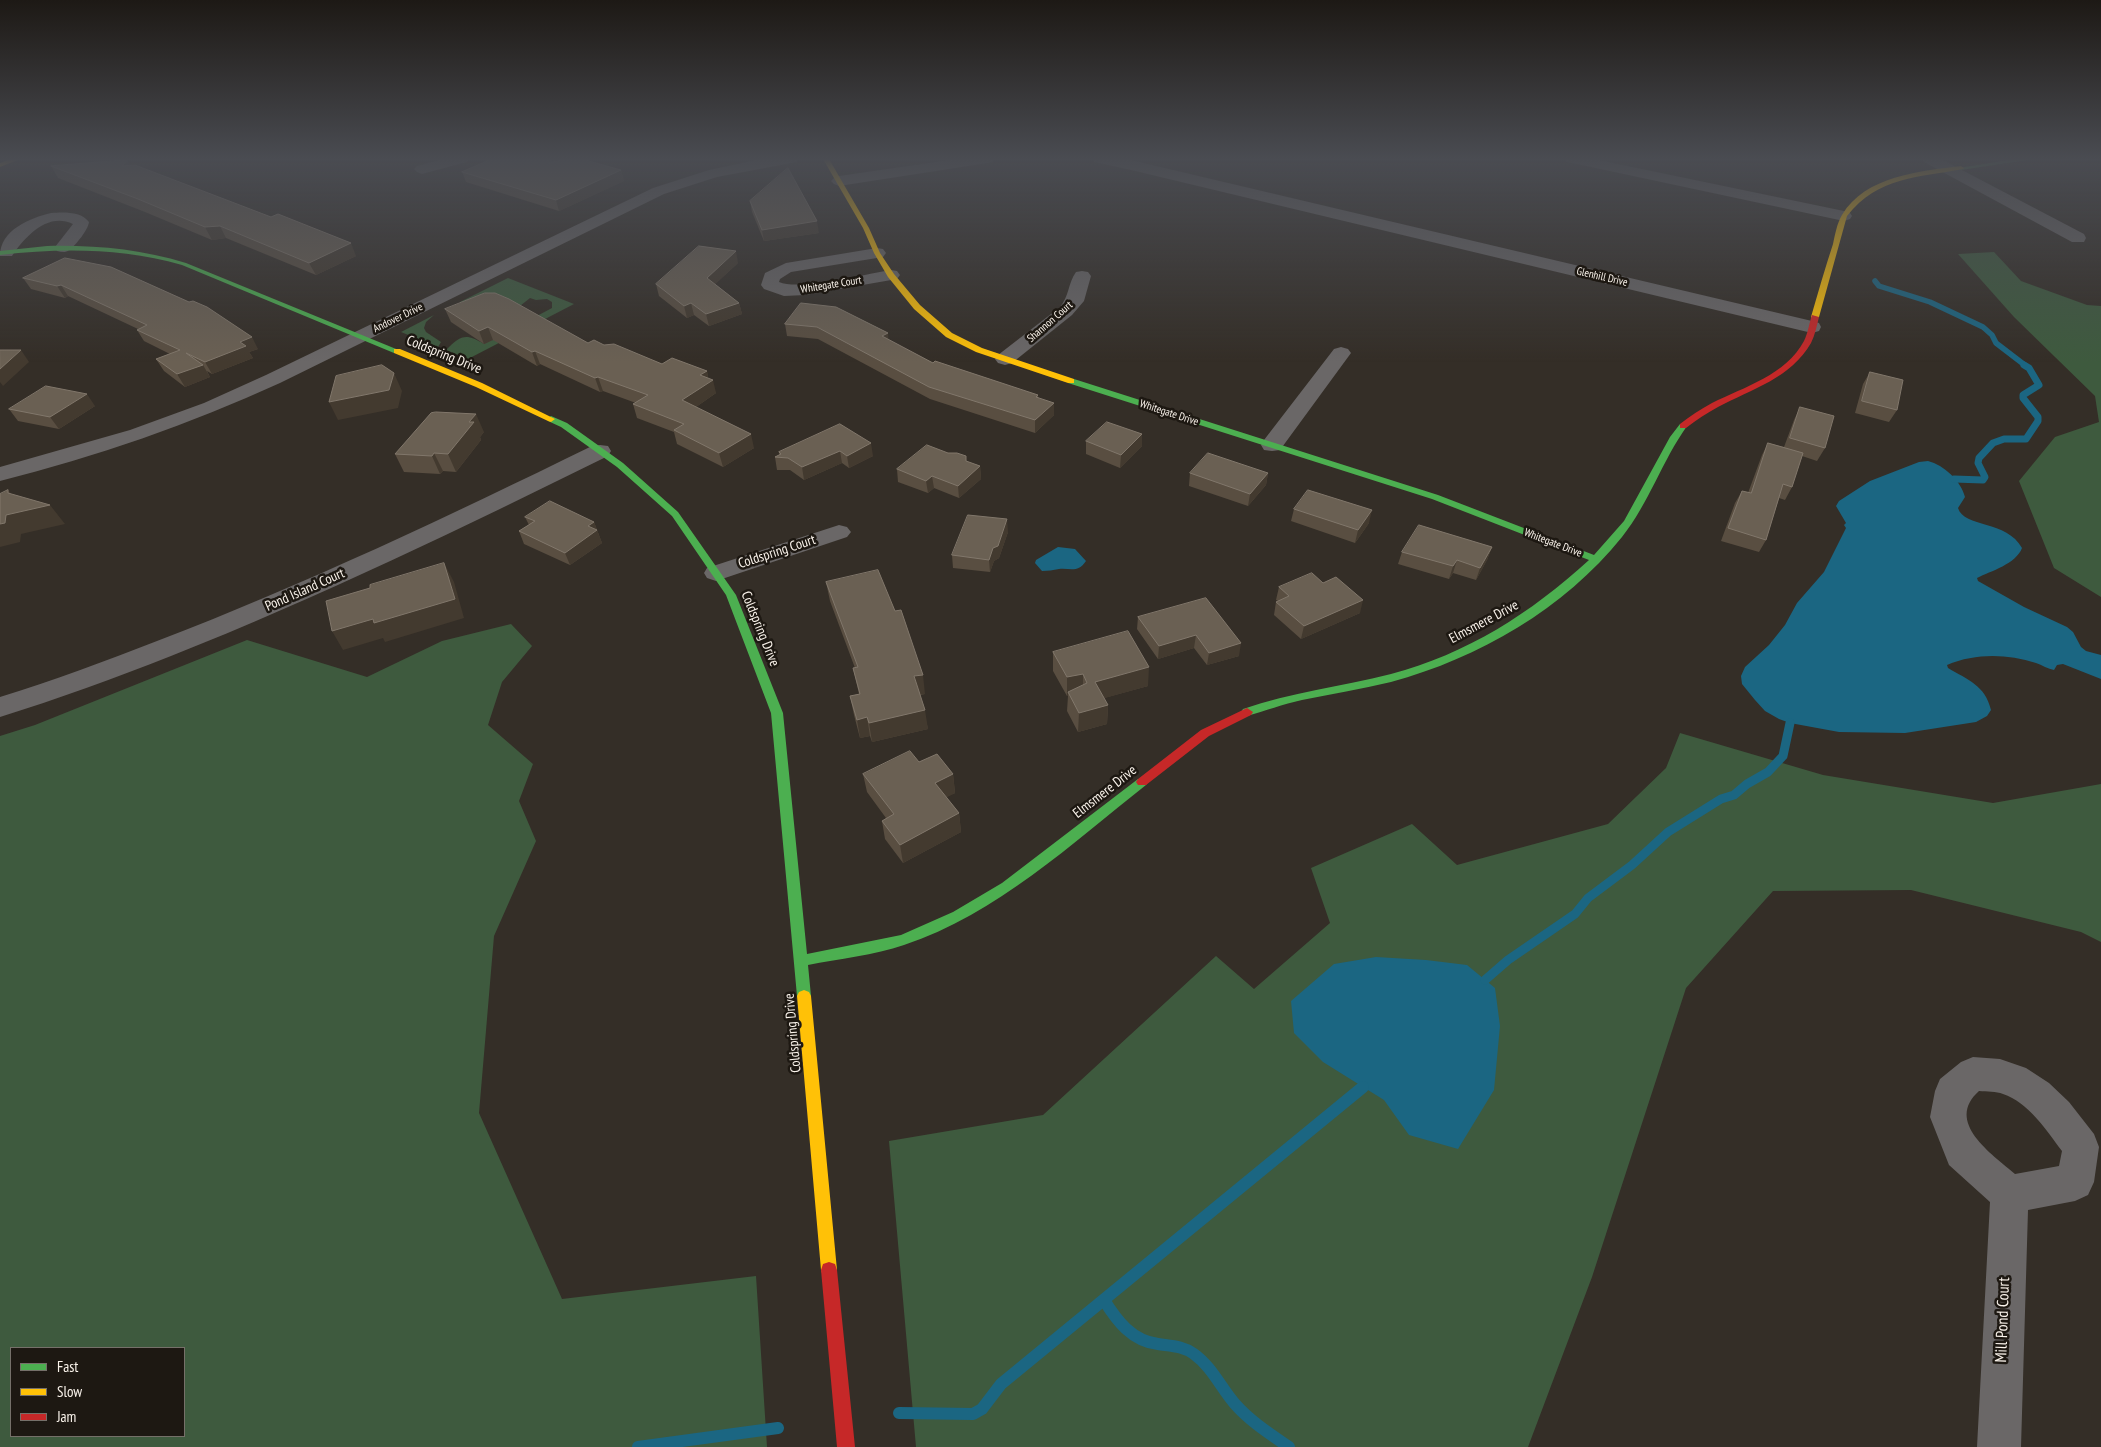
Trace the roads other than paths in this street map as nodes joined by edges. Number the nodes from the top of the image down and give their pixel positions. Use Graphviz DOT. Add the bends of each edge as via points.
graph roads {
  1 [pos="30,227"];
  2 [pos="80,227"];
  3 [pos="585,227"];
  4 [pos="865,227"];
  5 [pos="1388,227"];
  6 [pos="1841,227"];
  7 [pos="2056,227"];
  8 [pos="2078,238"];
  9 [pos="63,247"];
  10 [pos="3,253"];
  11 [pos="877,253"];
  12 [pos="891,275"];
  13 [pos="1082,276"];
  14 [pos="1812,327"];
  15 [pos="360,337"];
  16 [pos="1341,353"];
  17 [pos="1005,359"];
  18 [pos="1272,445"];
  19 [pos="600,451"];
  20 [pos="0,474"];
  21 [pos="839,532"];
  22 [pos="1595,559"];
  23 [pos="716,573"];
  24 [pos="0,707"];
  25 [pos="801,961"];
  26 [pos="2009,1194"];
  27 [pos="846,1447"];
  28 [pos="1999,1447"];
  1 -- 10 [label="street"];
  2 -- 9 [label="street"];
  3 -- 15 [label="street, Andover Drive"];
  4 -- 11 [label="street, Whitegate Drive"];
  5 -- 14 [label="street, Glenhill Drive"];
  6 -- 14 [label="street, Elmsmere Drive"];
  7 -- 8 [label="street"];
  9 -- 10 [label="street, Coldspring Drive"];
  9 -- 15 [label="street, Coldspring Drive" via="113,248 155,254"];
  11 -- 12 [label="street, Whitegate Drive"];
  11 -- 12 [label="street, Whitegate Court" via="786,268 771,276 770,285 784,291 806,290"];
  12 -- 17 [label="street, Whitegate Drive" via="917,307 949,335"];
  13 -- 17 [label="street, Shannon Court" via="1075,301 1066,311"];
  14 -- 22 [label="street, Elmsmere Drive" via="1808,342 1796,359 1778,374 1716,401 1682,427 1640,506"];
  15 -- 19 [label="street, Coldspring Drive" via="479,385 564,426"];
  15 -- 20 [label="street, Andover Drive" via="211,407 137,434"];
  16 -- 18 [label="street"];
  17 -- 18 [label="street, Whitegate Drive"];
  18 -- 22 [label="street, Whitegate Drive" via="1436,497"];
  19 -- 23 [label="street, Coldspring Drive" via="675,514"];
  19 -- 24 [label="street, Pond Island Court" via="319,584 205,633 40,696"];
  21 -- 23 [label="street, Coldspring Court"];
  22 -- 25 [label="street, Elmsmere Drive" via="1539,608 1478,645 1392,678 1262,706 1204,733 1007,887 958,916 902,940"];
  23 -- 25 [label="street, Coldspring Drive" via="731,595 777,713"];
  25 -- 27 [label="street, Coldspring Drive"];
  26 -- 28 [label="street, Mill Pond Court"];
}
